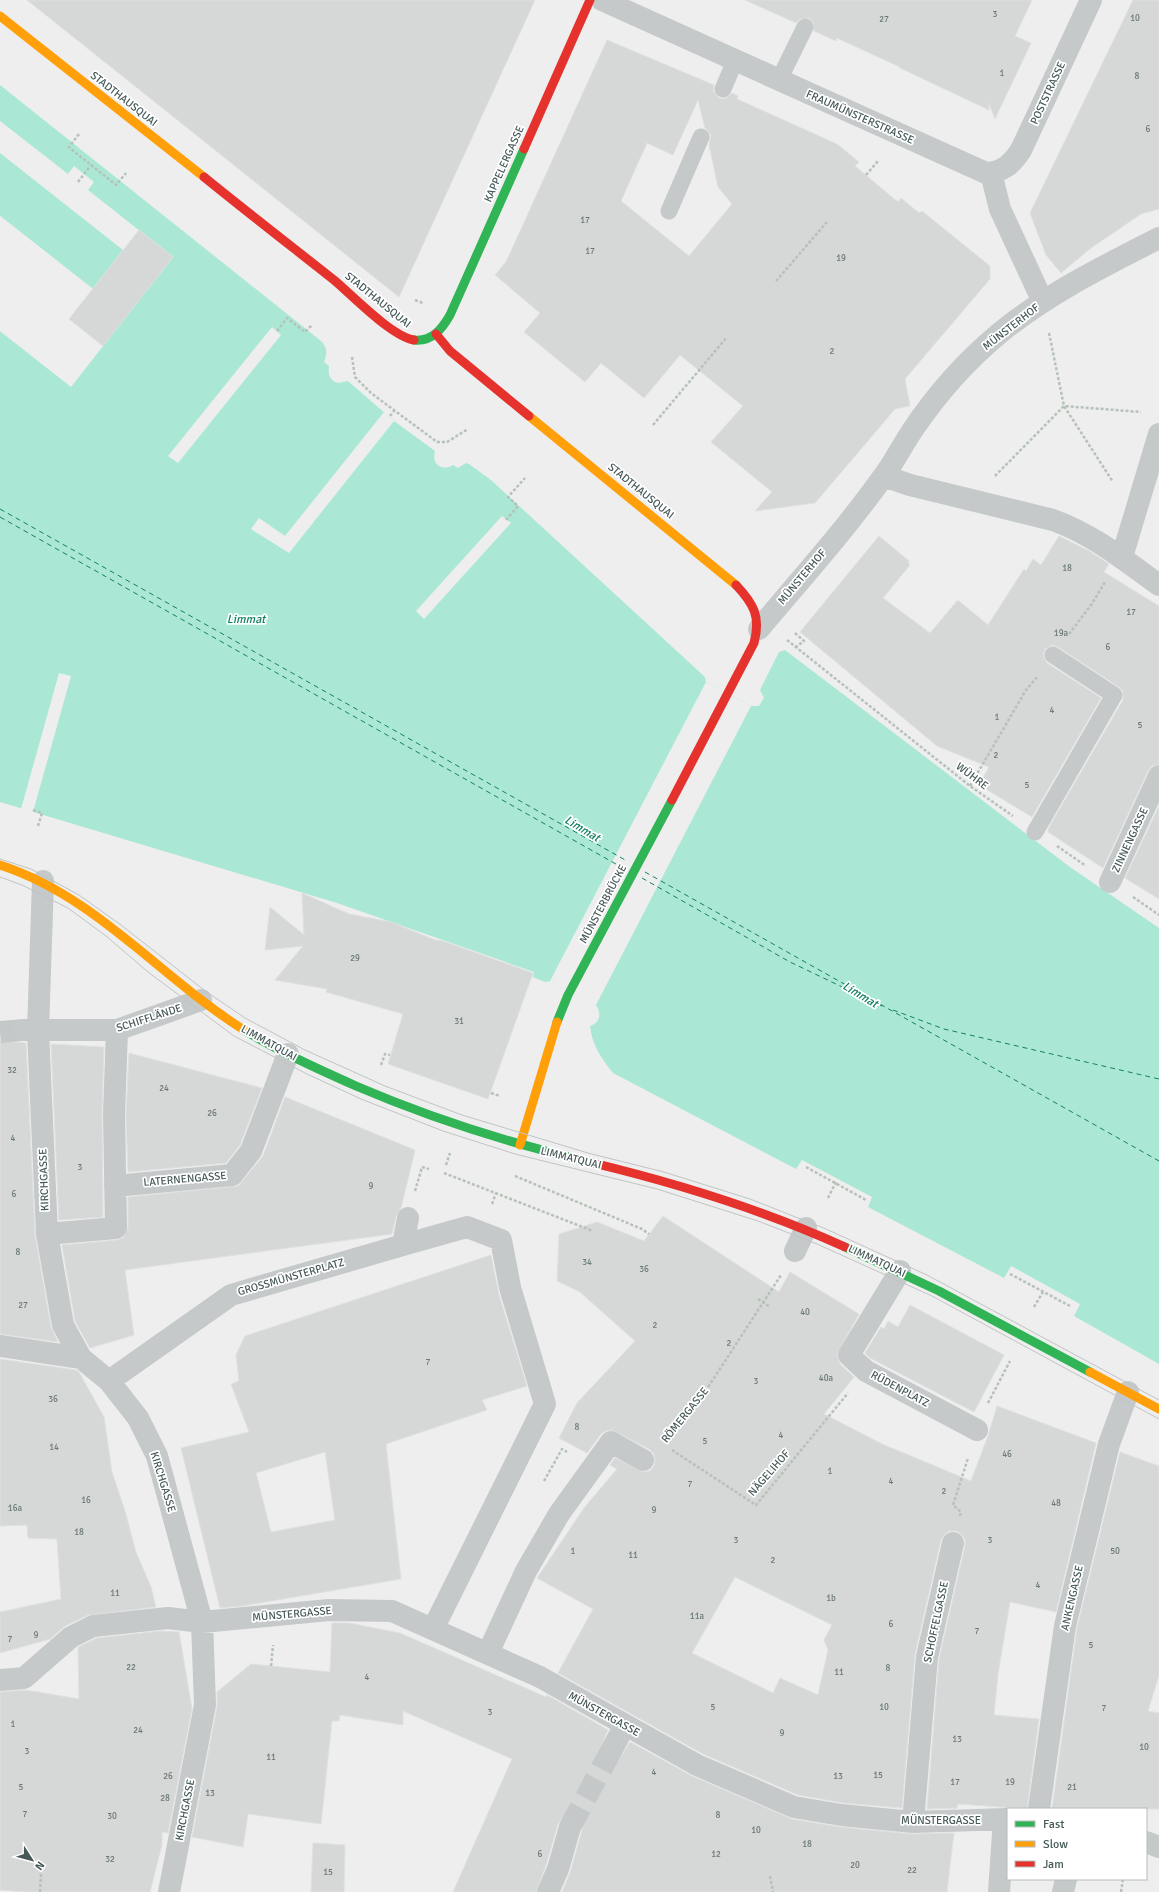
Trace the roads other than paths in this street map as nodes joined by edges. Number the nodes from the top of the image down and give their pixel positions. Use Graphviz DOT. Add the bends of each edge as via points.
graph roads {
  1 [pos="590,0"];
  2 [pos="602,0"];
  3 [pos="1091,0"];
  4 [pos="0,16"];
  5 [pos="805,27"];
  6 [pos="736,61"];
  7 [pos="779,80"];
  8 [pos="723,89"];
  9 [pos="701,137"];
  10 [pos="991,173"];
  11 [pos="669,211"];
  12 [pos="1159,238"];
  13 [pos="1043,302"];
  14 [pos="436,334"];
  15 [pos="1159,434"];
  16 [pos="884,476"];
  17 [pos="1122,557"];
  18 [pos="1159,585"];
  19 [pos="759,630"];
  20 [pos="1053,655"];
  21 [pos="733,685"];
  22 [pos="1159,776"];
  23 [pos="1035,832"];
  24 [pos="2,868"];
  25 [pos="43,881"];
  26 [pos="1110,882"];
  27 [pos="201,1000"];
  28 [pos="117,1030"];
  29 [pos="31,1031"];
  30 [pos="284,1064"];
  31 [pos="520,1145"];
  32 [pos="115,1186"];
  33 [pos="408,1218"];
  34 [pos="806,1228"];
  35 [pos="47,1234"];
  36 [pos="403,1245"];
  37 [pos="795,1251"];
  38 [pos="900,1271"];
  39 [pos="0,1346"];
  40 [pos="81,1358"];
  41 [pos="109,1381"];
  42 [pos="1128,1392"];
  43 [pos="1159,1409"];
  44 [pos="977,1430"];
  45 [pos="644,1460"];
  46 [pos="953,1543"];
  47 [pos="202,1622"];
  48 [pos="433,1629"];
  49 [pos="488,1653"];
  50 [pos="0,1680"];
  51 [pos="625,1726"];
  52 [pos="611,1751"];
  53 [pos="1040,1808"];
  54 [pos="1006,1819"];
  55 [pos="913,1822"];
  56 [pos="570,1827"];
  57 [pos="1147,1842"];
  58 [pos="1159,1847"];
  59 [pos="1066,1880"];
  60 [pos="169,1892"];
  61 [pos="548,1892"];
  62 [pos="999,1892"];
  63 [pos="1063,1892"];
  1 -- 14 [label="street, KAPPELERGASSE" via="450,314"];
  2 -- 6 [label="street, FRAUMÜNSTERSTRASSE"];
  3 -- 10 [label="street, POSTSTRASSE" via="1021,150 1009,166"];
  4 -- 14 [label="street, STADTHAUSQUAI" via="397,332 418,340 428,339"];
  5 -- 7 [label="lane"];
  6 -- 7 [label="street, FRAUMÜNSTERSTRASSE"];
  6 -- 8 [label="lane"];
  7 -- 10 [label="street, FRAUMÜNSTERSTRASSE" via="975,170"];
  9 -- 11 [label="lane"];
  10 -- 13 [label="street" via="1000,209"];
  12 -- 13 [label="street, MÜNSTERHOF"];
  13 -- 16 [label="street, MÜNSTERHOF" via="1001,333 962,370 927,411"];
  14 -- 19 [label="street, STADTHAUSQUAI" via="450,351 740,588 754,608"];
  15 -- 17 [label="street"];
  16 -- 17 [label="street" via="910,485 1053,520 1101,542"];
  16 -- 19 [label="street, MÜNSTERHOF"];
  17 -- 18 [label="street"];
  19 -- 21 [label="street, MÜNSTERHOF"];
  20 -- 23 [label="lane" via="1114,695"];
  21 -- 31 [label="street, MÜNSTERBRÜCKE" via="568,995 552,1036"];
  22 -- 26 [label="street, ZINNENGASSE"];
  24 -- 25 [label="street, LIMMATQUAI"];
  25 -- 27 [label="street, LIMMATQUAI" via="84,905"];
  25 -- 29 [label="street, KIRCHGASSE"];
  27 -- 28 [label="street, SCHIFFLÄNDE"];
  27 -- 30 [label="street, LIMMATQUAI" via="240,1026"];
  28 -- 29 [label="street, SCHIFFLÄNDE"];
  28 -- 32 [label="street"];
  29 -- 35 [label="street, KIRCHGASSE"];
  30 -- 31 [label="street, LIMMATQUAI"];
  30 -- 32 [label="street, LATERNENGASSE" via="251,1151 232,1175"];
  31 -- 34 [label="street, LIMMATQUAI" via="708,1194"];
  32 -- 35 [label="street" via="116,1228"];
  33 -- 36 [label="street"];
  34 -- 37 [label="street"];
  34 -- 38 [label="street, LIMMATQUAI"];
  35 -- 40 [label="street, KIRCHGASSE" via="63,1325"];
  36 -- 41 [label="street, GROSSMÜNSTERPLATZ" via="231,1295"];
  36 -- 48 [label="street, GROSSMÜNSTERPLATZ" via="467,1227 501,1240 510,1289 545,1404"];
  38 -- 42 [label="street, LIMMATQUAI"];
  38 -- 44 [label="street, RÜDENPLATZ" via="849,1355 866,1371"];
  39 -- 40 [label="street"];
  40 -- 41 [label="street, KIRCHGASSE"];
  41 -- 47 [label="street, KIRCHGASSE" via="138,1418 157,1456"];
  42 -- 43 [label="street, LIMMATQUAI"];
  42 -- 53 [label="street, ANKENGASSE" via="1108,1444 1065,1626"];
  45 -- 49 [label="street" via="610,1442 559,1514 526,1571"];
  46 -- 55 [label="street, SCHOFFELGASSE" via="927,1657"];
  47 -- 48 [label="street, MÜNSTERGASSE" via="329,1610 392,1611"];
  47 -- 50 [label="street, MÜNSTERGASSE" via="168,1618 93,1626 71,1637 24,1678"];
  47 -- 60 [label="street, KIRCHGASSE" via="205,1705"];
  48 -- 49 [label="street, MÜNSTERGASSE"];
  49 -- 51 [label="street, MÜNSTERGASSE" via="540,1677"];
  51 -- 52 [label="street"];
  51 -- 55 [label="street, MÜNSTERGASSE" via="697,1765 794,1807 841,1815"];
  54 -- 55 [label="street, MÜNSTERGASSE"];
  54 -- 62 [label="street"];
  56 -- 61 [label="street" via="558,1869"];
  57 -- 58 [label="street"];
  59 -- 63 [label="street"];
}
